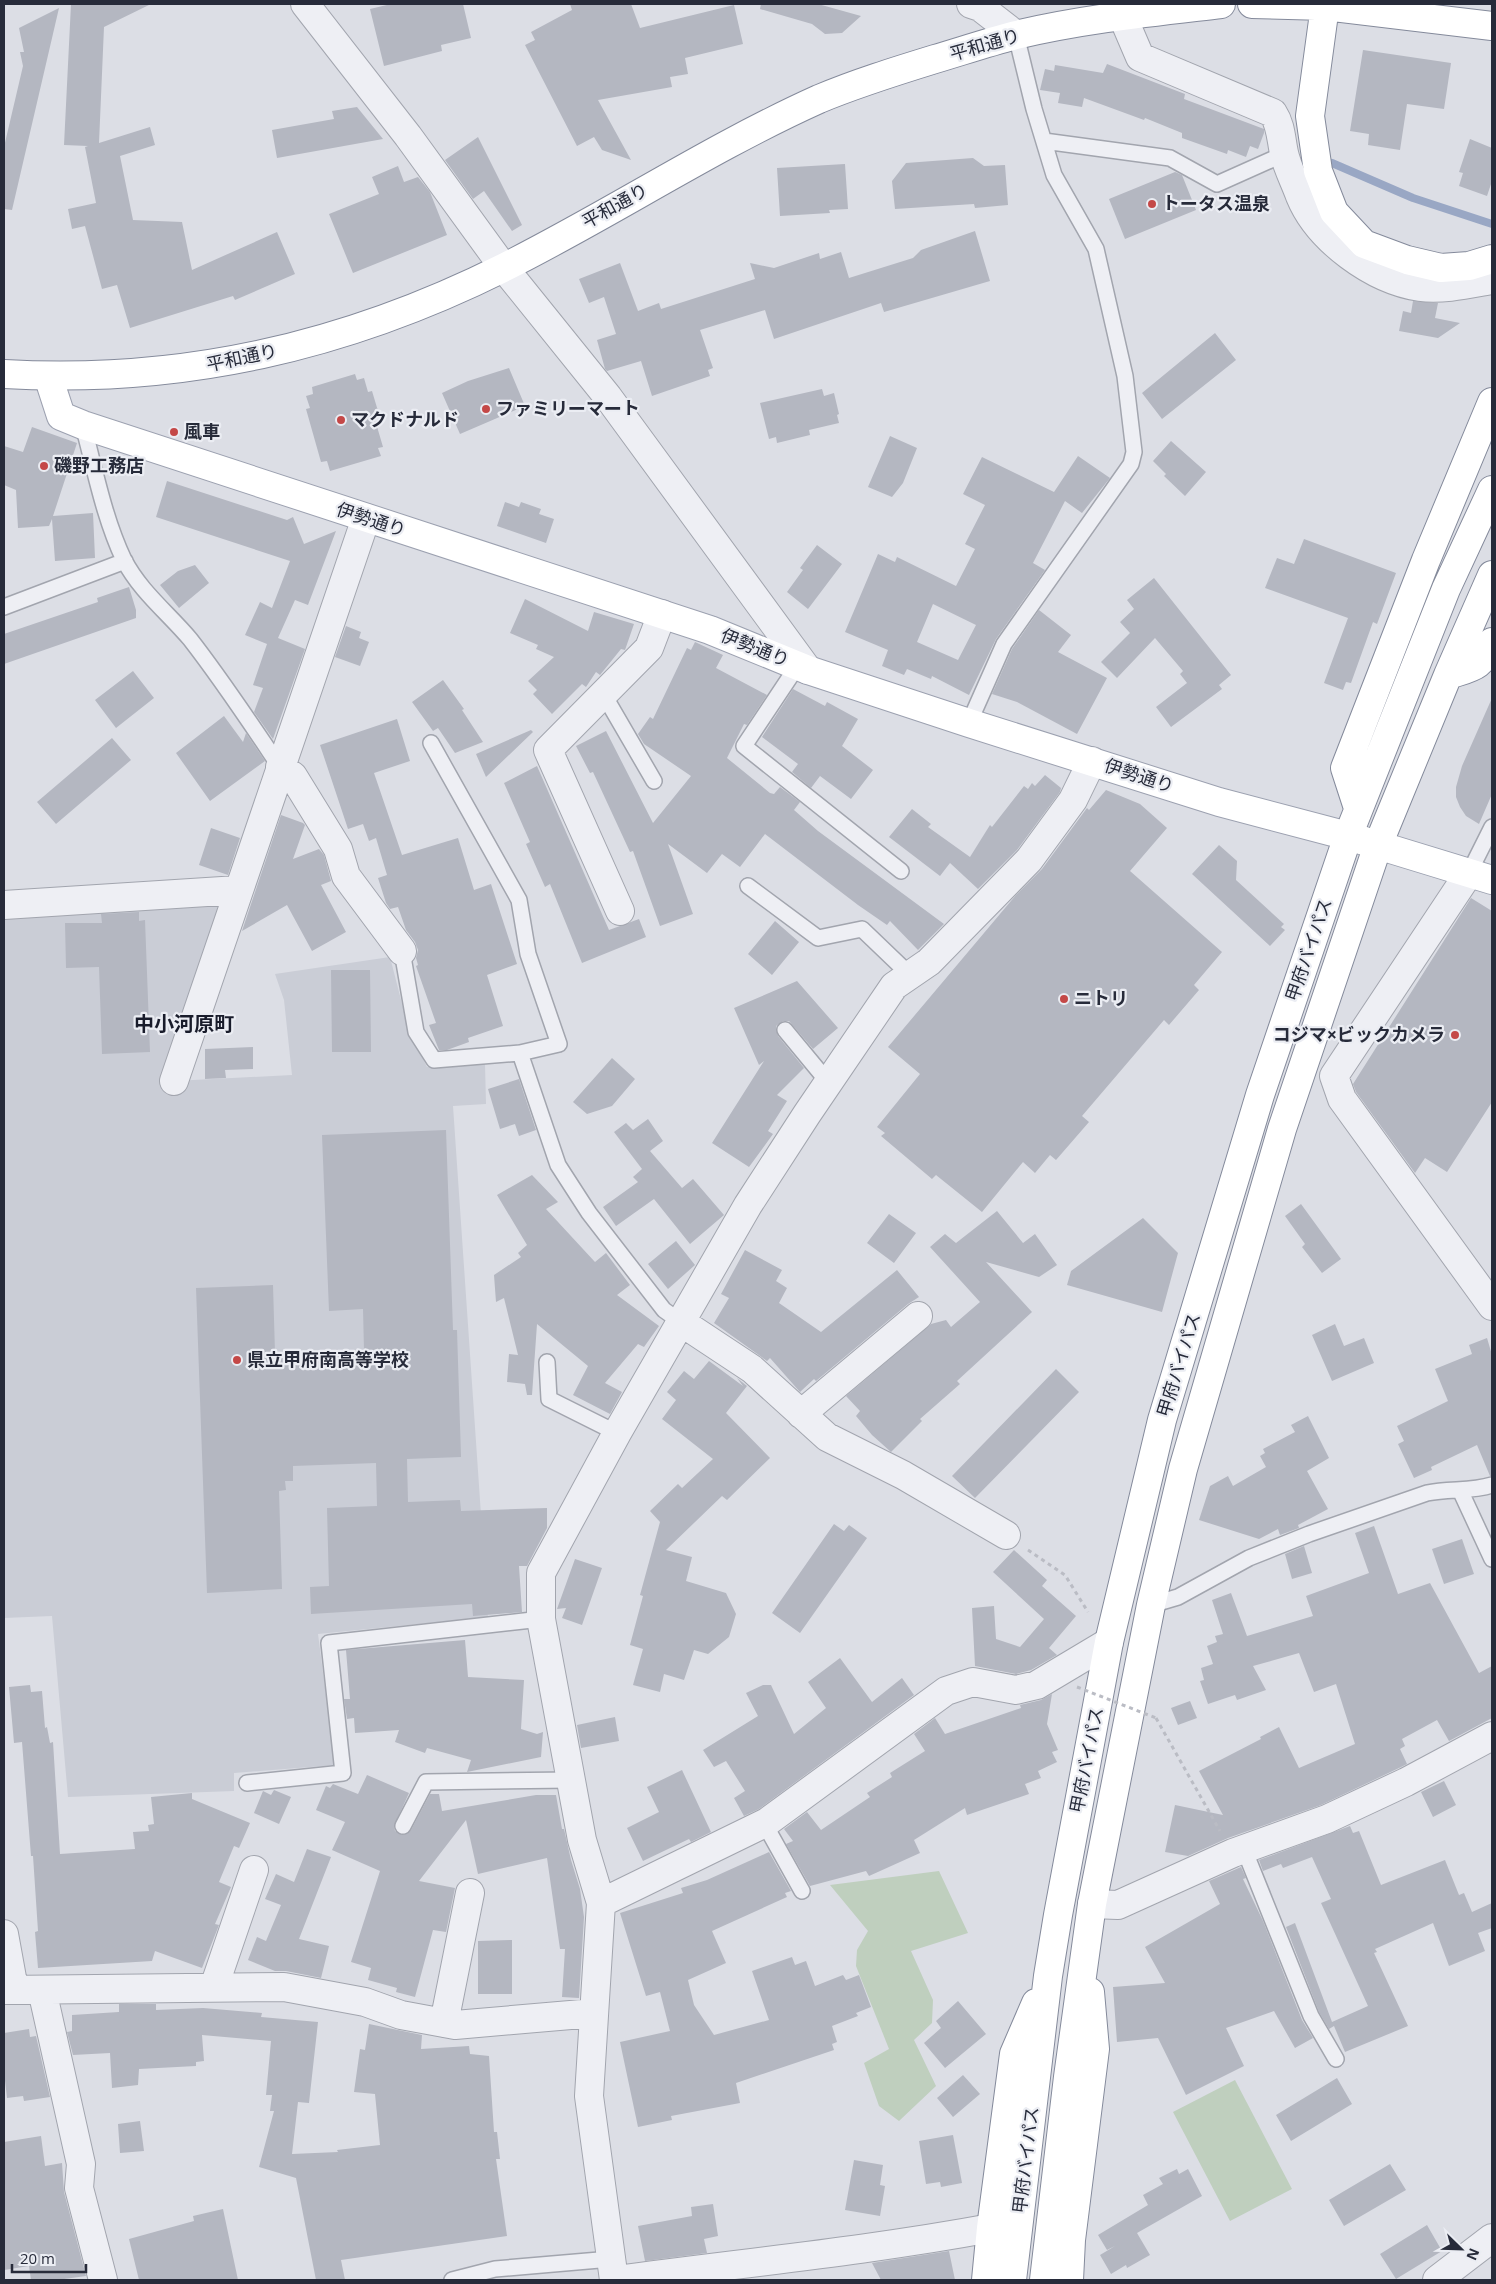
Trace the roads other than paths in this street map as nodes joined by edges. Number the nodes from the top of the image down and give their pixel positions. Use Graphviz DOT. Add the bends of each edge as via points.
graph roads {
  1 [pos="305,4"];
  2 [pos="972,4"];
  3 [pos="1221,4"];
  4 [pos="1252,4"];
  5 [pos="1325,6"];
  6 [pos="1122,10"];
  7 [pos="1492,26"];
  8 [pos="1016,35"];
  9 [pos="1044,141"];
  10 [pos="1284,154"];
  11 [pos="1492,259"];
  12 [pos="504,268"];
  13 [pos="1492,280"];
  14 [pos="4,374"];
  15 [pos="48,376"];
  16 [pos="1492,402"];
  17 [pos="83,425"];
  18 [pos="1492,490"];
  19 [pos="366,518"];
  20 [pos="125,561"];
  21 [pos="1492,575"];
  22 [pos="4,607"];
  23 [pos="662,614"];
  24 [pos="1492,642"];
  25 [pos="803,667"];
  26 [pos="1448,675"];
  27 [pos="604,695"];
  28 [pos="969,723"];
  29 [pos="431,743"];
  30 [pos="1092,761"];
  31 [pos="280,767"];
  32 [pos="654,781"];
  33 [pos="1358,808"];
  34 [pos="1492,827"];
  35 [pos="1348,836"];
  36 [pos="1378,846"];
  37 [pos="901,871"];
  38 [pos="1481,876"];
  39 [pos="748,886"];
  40 [pos="238,890"];
  41 [pos="4,905"];
  42 [pos="620,911"];
  43 [pos="402,951"];
  44 [pos="910,975"];
  45 [pos="785,1030"];
  46 [pos="520,1054"];
  47 [pos="174,1081"];
  48 [pos="828,1082"];
  49 [pos="1492,1306"];
  50 [pos="918,1316"];
  51 [pos="681,1322"];
  52 [pos="546,1362"];
  53 [pos="801,1414"];
  54 [pos="617,1433"];
  55 [pos="1492,1485"];
  56 [pos="1460,1490"];
  57 [pos="1006,1535"];
  58 [pos="1492,1560"];
  59 [pos="1151,1605"];
  60 [pos="541,1619"];
  61 [pos="1111,1634"];
  62 [pos="1492,1736"];
  63 [pos="571,1780"];
  64 [pos="247,1783"];
  65 [pos="764,1824"];
  66 [pos="403,1826"];
  67 [pos="1239,1851"];
  68 [pos="254,1870"];
  69 [pos="802,1891"];
  70 [pos="470,1894"];
  71 [pos="602,1903"];
  72 [pos="1092,1904"];
  73 [pos="4,1934"];
  74 [pos="1086,1941"];
  75 [pos="1048,1976"];
  76 [pos="214,1988"];
  77 [pos="9,1990"];
  78 [pos="42,1990"];
  79 [pos="594,2013"];
  80 [pos="444,2023"];
  81 [pos="1336,2059"];
  82 [pos="991,2228"];
  83 [pos="1492,2238"];
  84 [pos="614,2273"];
  85 [pos="103,2280"];
  86 [pos="452,2280"];
  87 [pos="986,2280"];
  88 [pos="1012,2280"];
  89 [pos="1044,2280"];
  90 [pos="1068,2280"];
  91 [pos="1437,2280"];
  1 -- 12 [label="street" via="408,136"];
  2 -- 8 [label="street"];
  3 -- 6 [label="main road, 平和通り"];
  4 -- 5 [label="main road"];
  5 -- 7 [label="main road"];
  5 -- 11 [label="main road" via="1310,116 1318,170 1334,212 1364,244 1407,260 1441,268 1469,266"];
  6 -- 8 [label="main road, 平和通り"];
  6 -- 10 [label="street" via="1140,57 1273,113 1278,121"];
  8 -- 9 [label="lane"];
  8 -- 12 [label="main road, 平和通り" via="886,74 822,98 748,132"];
  9 -- 10 [label="lane" via="1170,158 1217,184"];
  9 -- 28 [label="lane" via="1054,175 1096,249 1126,376 1134,452 1131,464 1004,644"];
  10 -- 13 [label="street" via="1303,204 1328,238 1353,259 1384,276 1420,287"];
  12 -- 15 [label="main road, 平和通り" via="378,322 312,343 208,366 113,375"];
  12 -- 25 [label="street" via="608,397"];
  14 -- 15 [label="main road, 平和通り"];
  15 -- 17 [label="main road, 伊勢通り" via="61,416"];
  16 -- 33 [label="main road" via="1345,768"];
  17 -- 19 [label="main road, 伊勢通り"];
  17 -- 20 [label="lane" via="106,509"];
  18 -- 33 [label="main road, 甲府バイパス" via="1446,589"];
  19 -- 23 [label="main road, 伊勢通り"];
  19 -- 31 [label="street"];
  20 -- 22 [label="lane"];
  20 -- 31 [label="lane" via="146,592 214,669"];
  21 -- 26 [label="main road, 甲府バイパス"];
  23 -- 25 [label="main road, 伊勢通り"];
  23 -- 27 [label="street" via="649,648"];
  24 -- 26 [label="main road" via="1485,658 1476,666"];
  25 -- 28 [label="main road, 伊勢通り"];
  25 -- 37 [label="lane" via="744,746"];
  26 -- 36 [label="main road, 甲府バイパス"];
  27 -- 32 [label="lane"];
  27 -- 42 [label="street" via="548,750"];
  28 -- 30 [label="main road, 伊勢通り"];
  29 -- 46 [label="lane" via="519,900 528,954 559,1044"];
  30 -- 35 [label="main road, 伊勢通り" via="1219,802"];
  30 -- 44 [label="street" via="1073,800 1029,860 929,962"];
  31 -- 40 [label="street"];
  31 -- 43 [label="street" via="293,776 338,849 346,876"];
  33 -- 35 [label="main road, 甲府バイパス"];
  34 -- 38 [label="lane"];
  35 -- 36 [label="main road, 伊勢通り"];
  35 -- 61 [label="main road, 甲府バイパス" via="1260,1094 1162,1420"];
  36 -- 38 [label="main road, 伊勢通り"];
  36 -- 59 [label="main road, 甲府バイパス" via="1282,1129 1183,1470"];
  38 -- 49 [label="street" via="1334,1076 1342,1099"];
  39 -- 44 [label="lane" via="818,938 862,929"];
  40 -- 41 [label="street"];
  40 -- 47 [label="street"];
  43 -- 46 [label="lane" via="416,1032 434,1060"];
  44 -- 48 [label="street" via="894,986"];
  45 -- 48 [label="lane"];
  46 -- 51 [label="lane" via="558,1164 589,1214 664,1310"];
  48 -- 51 [label="street" via="748,1205"];
  50 -- 53 [label="street"];
  51 -- 53 [label="street" via="752,1369"];
  51 -- 54 [label="street"];
  52 -- 54 [label="lane" via="549,1399"];
  53 -- 57 [label="street" via="827,1437 903,1475"];
  54 -- 60 [label="street" via="541,1573"];
  55 -- 56 [label="lane"];
  56 -- 58 [label="lane"];
  56 -- 59 [label="lane" via="1428,1493 1309,1534 1249,1558 1178,1597"];
  59 -- 72 [label="main road, 甲府バイパス"];
  60 -- 63 [label="street"];
  60 -- 64 [label="lane" via="329,1643 343,1773"];
  61 -- 65 [label="street" via="1037,1685 1016,1690 973,1682 946,1691"];
  61 -- 75 [label="main road, 甲府バイパス"];
  62 -- 67 [label="street" via="1406,1782 1326,1819"];
  63 -- 66 [label="lane" via="426,1782"];
  63 -- 71 [label="street" via="582,1840"];
  65 -- 69 [label="lane"];
  65 -- 71 [label="street"];
  67 -- 72 [label="street" via="1118,1905"];
  67 -- 81 [label="lane" via="1311,2016"];
  68 -- 76 [label="street"];
  70 -- 80 [label="street"];
  71 -- 79 [label="street"];
  72 -- 74 [label="main road, 甲府バイパス"];
  73 -- 77 [label="street"];
  74 -- 89 [label="main road, 甲府バイパス"];
  74 -- 90 [label="main road" via="1095,2049"];
  75 -- 82 [label="main road" via="1014,2054"];
  75 -- 88 [label="main road, 甲府バイパス"];
  76 -- 78 [label="street"];
  76 -- 80 [label="street" via="284,1987 365,2002 401,2015"];
  77 -- 78 [label="street"];
  78 -- 85 [label="street" via="81,2164 79,2188"];
  79 -- 80 [label="street" via="455,2025"];
  79 -- 84 [label="street" via="589,2096"];
  82 -- 84 [label="street" via="898,2245"];
  82 -- 87 [label="main road"];
  83 -- 91 [label="street"];
  84 -- 86 [label="lane" via="495,2269"];
}
